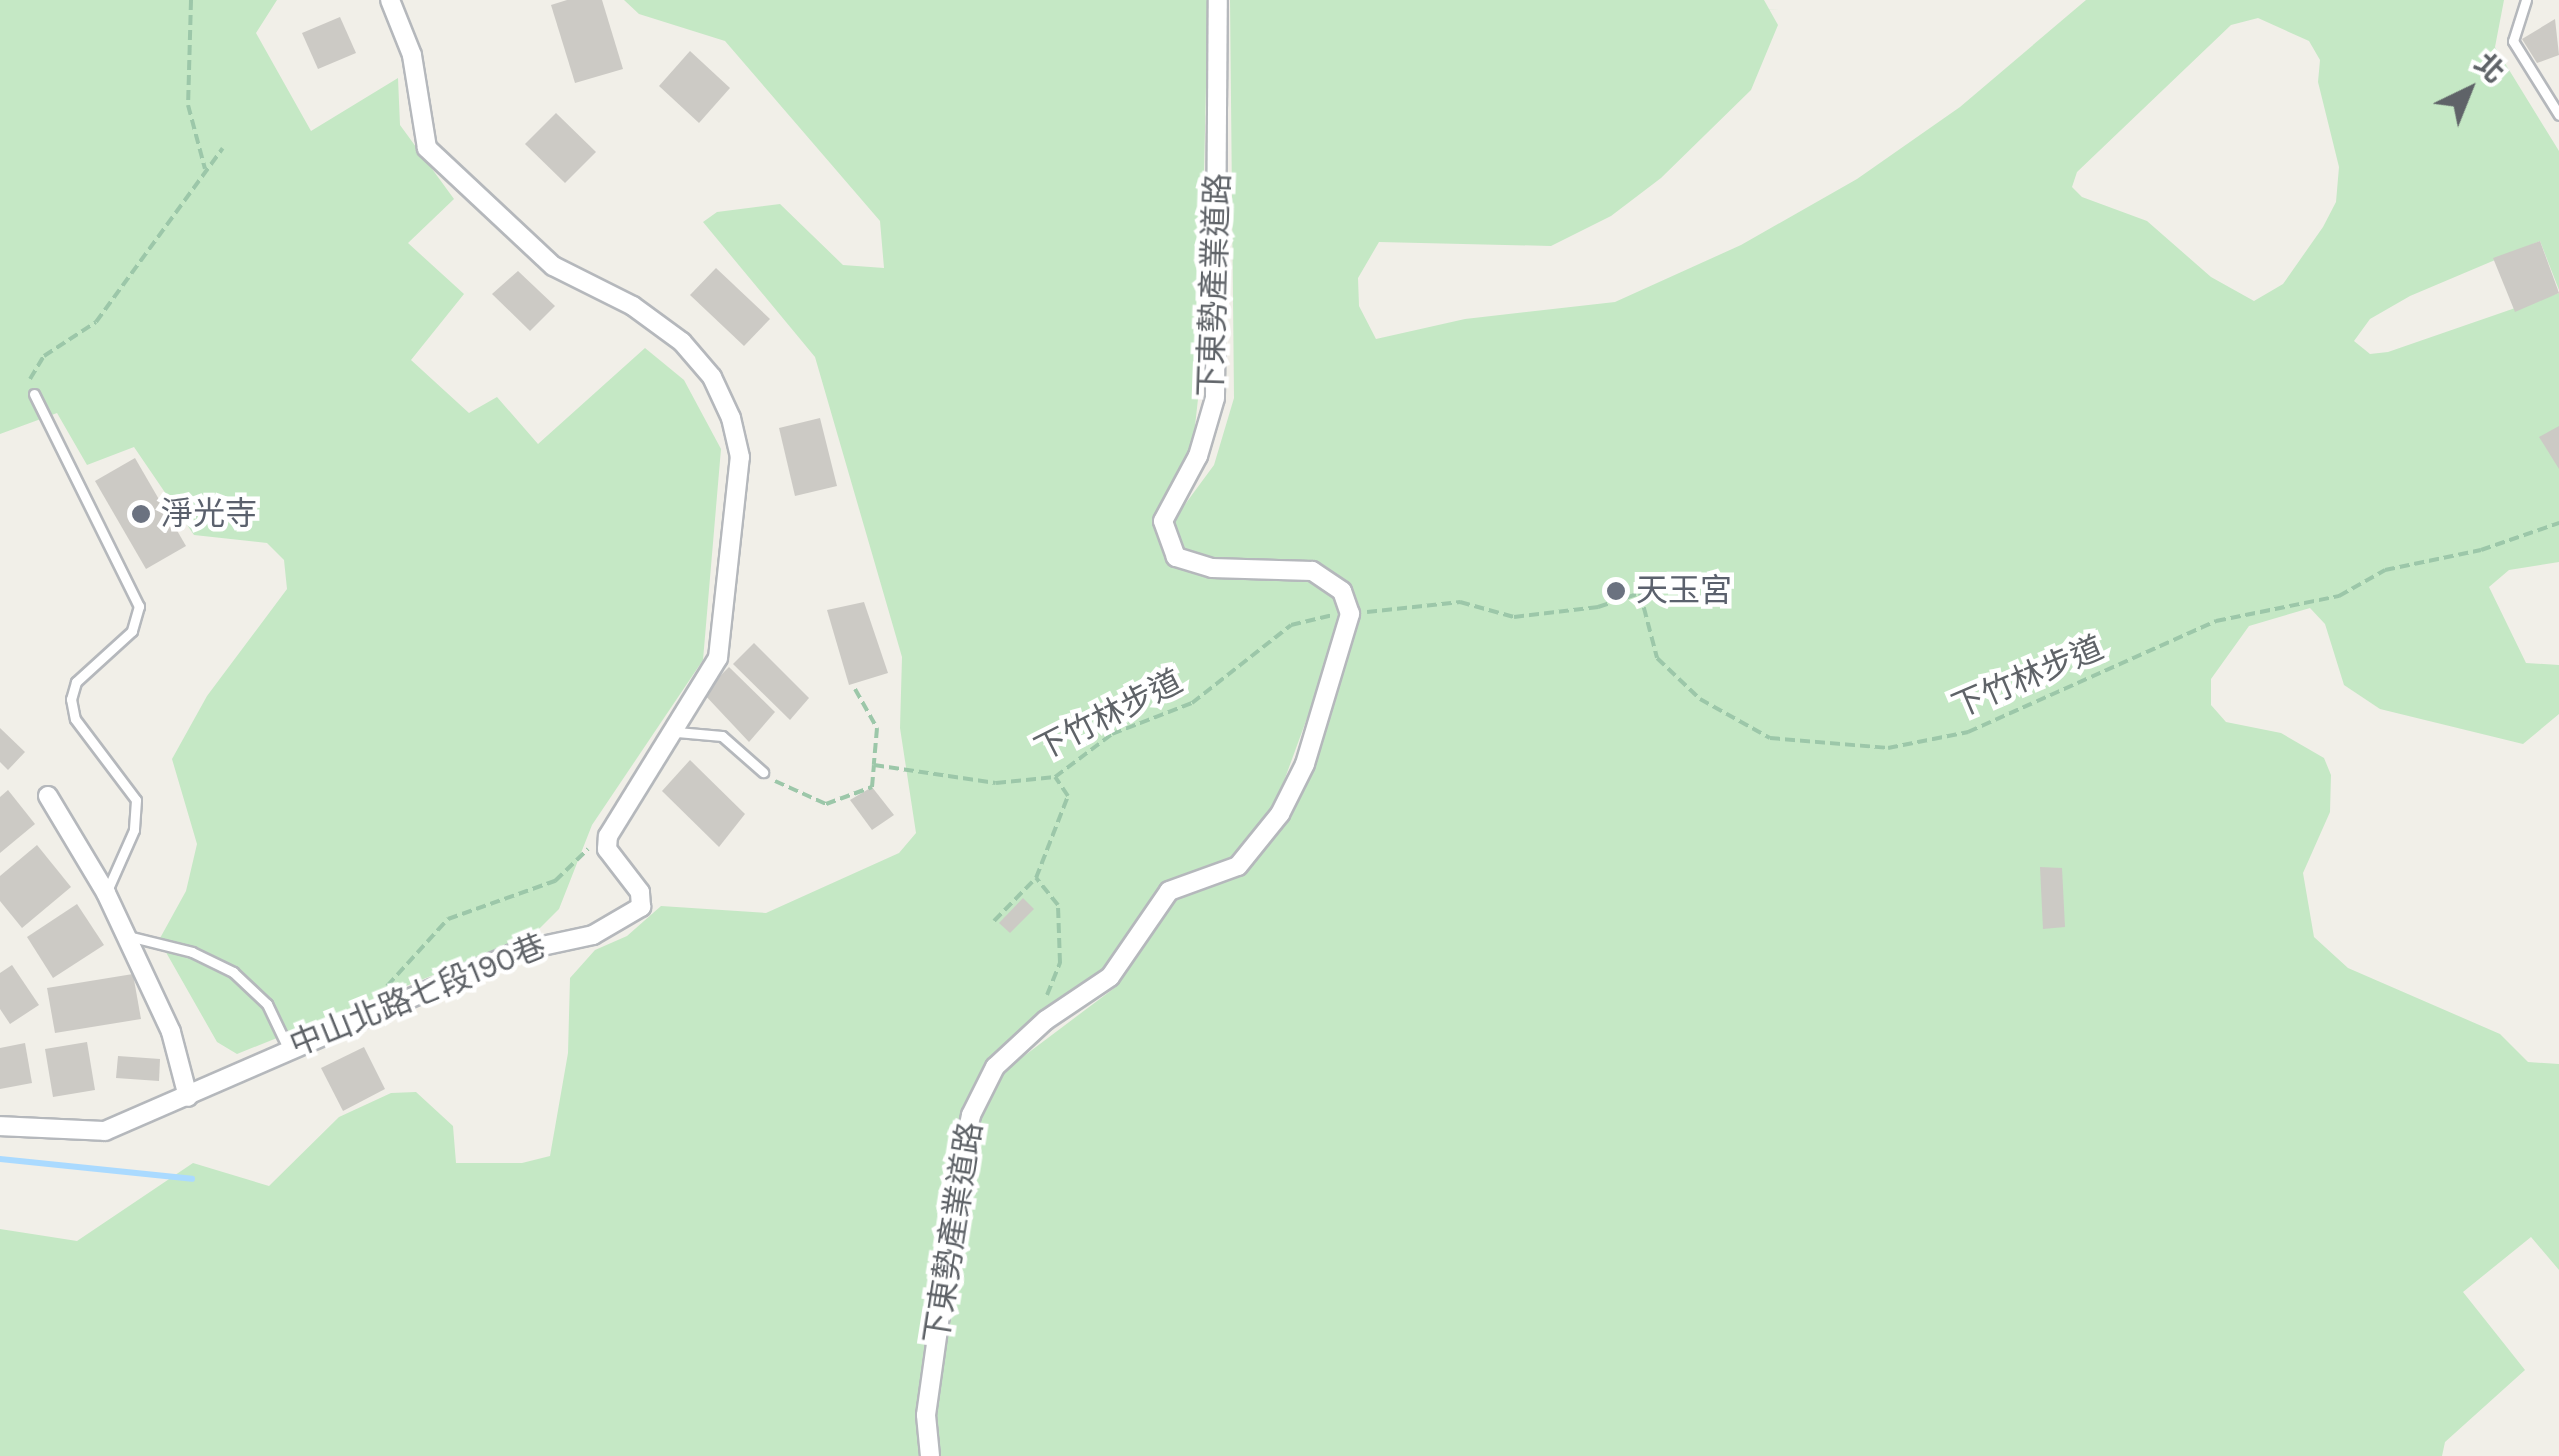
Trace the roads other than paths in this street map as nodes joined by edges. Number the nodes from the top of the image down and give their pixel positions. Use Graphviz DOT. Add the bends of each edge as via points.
graph roads {
  1 [pos="390,0"];
  2 [pos="1218,0"];
  3 [pos="2526,0"];
  4 [pos="2559,116"];
  5 [pos="34,394"];
  6 [pos="677,732"];
  7 [pos="763,772"];
  8 [pos="48,796"];
  9 [pos="106,893"];
  10 [pos="126,935"];
  11 [pos="288,1048"];
  12 [pos="188,1097"];
  13 [pos="0,1126"];
  14 [pos="930,1456"];
  1 -- 6 [label="street, 中山北路七段190巷" via="412,55 427,148 553,266 632,306 682,342 712,378 731,418 740,457 724,636"];
  2 -- 14 [label="street, 下東勢產業道路" via="1215,398 1198,456 1164,521 1176,557 1212,568 1312,572 1342,591 1350,614 1304,764 1280,814 1238,866 1169,891 1110,978 1046,1020 995,1066 987,1082 962,1159 926,1415"];
  3 -- 4 [label="lane" via="2513,41"];
  5 -- 9 [label="lane" via="139,606 132,632 83,673 71,699 75,719 136,800 134,830"];
  6 -- 7 [label="lane" via="722,736"];
  6 -- 11 [label="street, 中山北路七段190巷" via="608,836 607,848 640,892 641,907 633,917 592,935 548,940"];
  8 -- 9 [label="street"];
  9 -- 10 [label="street"];
  10 -- 11 [label="lane" via="192,952 233,972 268,1004"];
  10 -- 12 [label="street" via="171,1032"];
  11 -- 12 [label="street, 中山北路七段190巷"];
  12 -- 13 [label="street, 中山北路七段190巷" via="105,1130"];
}
